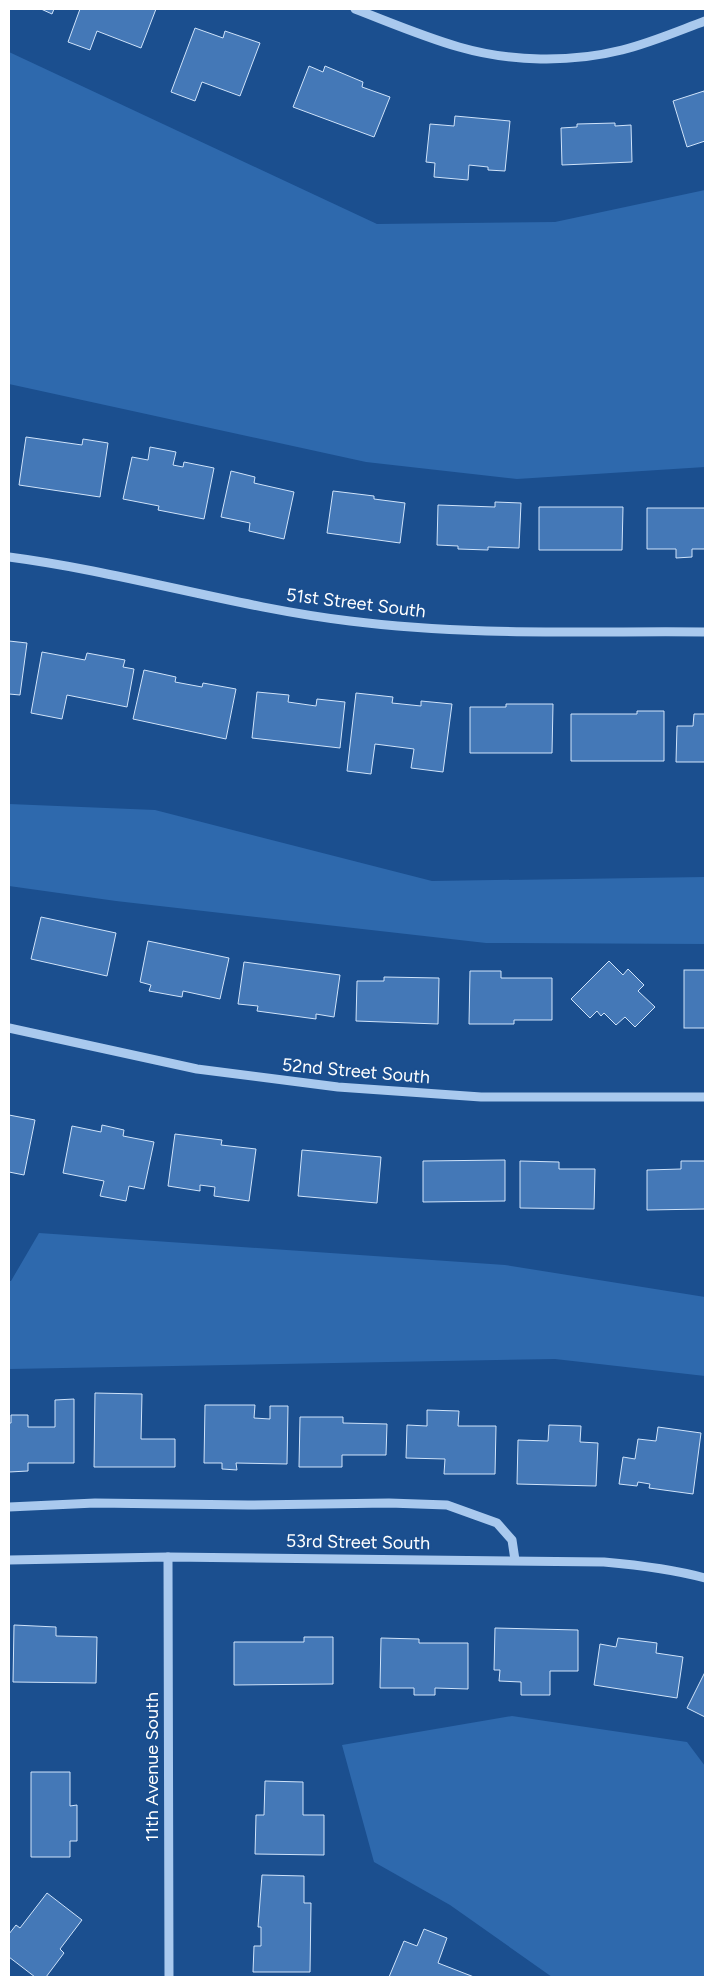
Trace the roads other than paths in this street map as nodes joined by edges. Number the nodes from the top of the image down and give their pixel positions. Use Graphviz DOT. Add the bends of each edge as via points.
graph roads {
  1 [pos="358,9"];
  2 [pos="705,21"];
  3 [pos="9,557"];
  4 [pos="705,632"];
  5 [pos="9,1028"];
  6 [pos="705,1097"];
  7 [pos="9,1507"];
  8 [pos="168,1557"];
  9 [pos="9,1560"];
  10 [pos="515,1560"];
  11 [pos="705,1578"];
  12 [pos="169,1977"];
  1 -- 2 [label="street" via="460,48 525,58 558,59 621,50"];
  3 -- 4 [label="street, 51st Street South" via="350,621 458,631"];
  5 -- 6 [label="street, 52nd Street South" via="197,1069 338,1087 481,1097"];
  7 -- 10 [label="street" via="95,1503 447,1505 497,1523 512,1540"];
  8 -- 9 [label="street, 53rd Street South"];
  8 -- 10 [label="street, 53rd Street South"];
  8 -- 12 [label="street, 11th Avenue South"];
  10 -- 11 [label="street, 53rd Street South" via="604,1562"];
}
